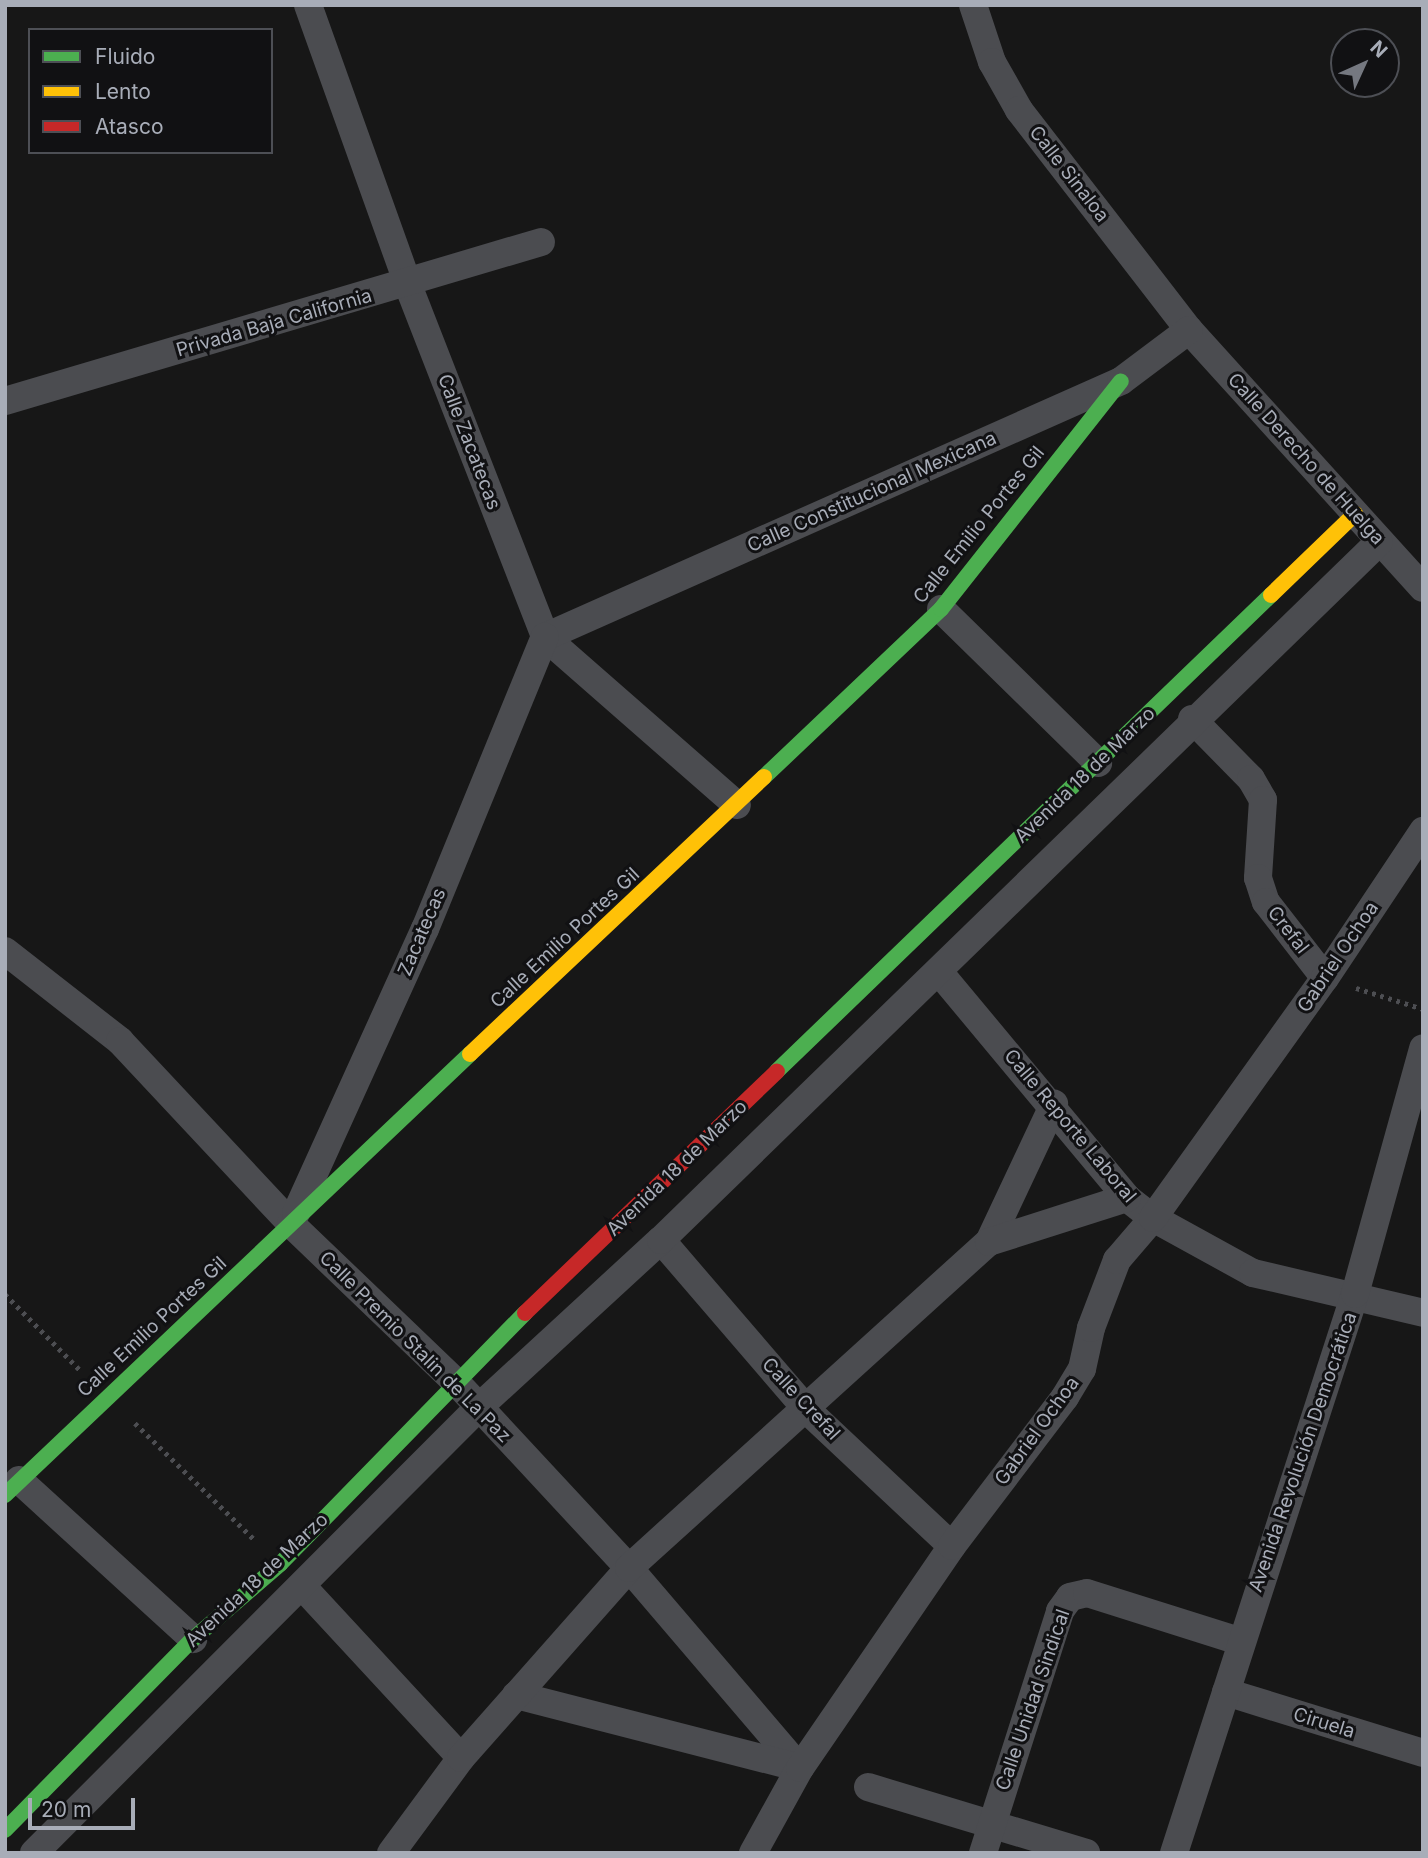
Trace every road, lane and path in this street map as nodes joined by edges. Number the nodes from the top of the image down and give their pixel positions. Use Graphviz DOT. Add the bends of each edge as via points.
graph roads {
  1 [pos="308,5"];
  2 [pos="973,5"];
  3 [pos="541,243"];
  4 [pos="408,285"];
  5 [pos="1189,330"];
  6 [pos="1121,381"];
  7 [pos="5,401"];
  8 [pos="1355,514"];
  9 [pos="1379,542"];
  10 [pos="1423,588"];
  11 [pos="941,609"];
  12 [pos="545,637"];
  13 [pos="1192,719"];
  14 [pos="1098,763"];
  15 [pos="737,805"];
  16 [pos="1423,831"];
  17 [pos="5,951"];
  18 [pos="939,972"];
  19 [pos="1325,978"];
  20 [pos="1423,1009"];
  21 [pos="1423,1048"];
  22 [pos="1054,1104"];
  23 [pos="1127,1198"];
  24 [pos="1153,1219"];
  25 [pos="291,1224"];
  26 [pos="661,1240"];
  27 [pos="989,1242"];
  28 [pos="5,1294"];
  29 [pos="1355,1294"];
  30 [pos="1423,1313"];
  31 [pos="455,1381"];
  32 [pos="108,1398"];
  33 [pos="478,1408"];
  34 [pos="808,1411"];
  35 [pos="12,1488"];
  36 [pos="952,1546"];
  37 [pos="280,1564"];
  38 [pos="629,1568"];
  39 [pos="303,1586"];
  40 [pos="193,1639"];
  41 [pos="1239,1641"];
  42 [pos="160,1672"];
  43 [pos="1226,1692"];
  44 [pos="516,1695"];
  45 [pos="187,1701"];
  46 [pos="1423,1753"];
  47 [pos="461,1758"];
  48 [pos="800,1768"];
  49 [pos="868,1787"];
  50 [pos="991,1825"];
  51 [pos="5,1830"];
  52 [pos="34,1853"];
  53 [pos="391,1853"];
  54 [pos="752,1853"];
  55 [pos="983,1853"];
  56 [pos="1086,1853"];
  57 [pos="1174,1853"];
  1 -- 4 [label="street, Calle Zacatecas"];
  2 -- 5 [label="street, Calle Sinaloa" via="992,62 1019,110"];
  3 -- 4 [label="street, Privada Baja California"];
  4 -- 7 [label="street, Privada Baja California"];
  4 -- 12 [label="street, Calle Zacatecas"];
  5 -- 6 [label="street, Calle Constitucional Mexicana"];
  5 -- 8 [label="street, Calle Derecho de Huelga"];
  6 -- 11 [label="street, Calle Emilio Portes Gil"];
  6 -- 12 [label="street, Calle Constitucional Mexicana"];
  8 -- 9 [label="street, Calle Derecho de Huelga"];
  8 -- 14 [label="street, Avenida 18 de Marzo"];
  9 -- 10 [label="street, Calle Derecho de Huelga"];
  9 -- 13 [label="street, Avenida 18 de Marzo"];
  11 -- 14 [label="street"];
  11 -- 15 [label="street, Calle Emilio Portes Gil"];
  12 -- 15 [label="street, Calle Zacatecas"];
  12 -- 25 [label="street, Zacatecas" via="425,929"];
  13 -- 18 [label="street, Avenida 18 de Marzo"];
  13 -- 19 [label="street, Crefal" via="1251,779 1263,800 1258,878 1266,902"];
  14 -- 31 [label="street, Avenida 18 de Marzo"];
  15 -- 25 [label="street, Calle Emilio Portes Gil"];
  16 -- 19 [label="street, Gabriel Ochoa"];
  17 -- 25 [label="street, Calle Premio Stalin de La Paz" via="120,1041"];
  18 -- 22 [label="street, Calle Reporte Laboral"];
  18 -- 26 [label="street, Avenida 18 de Marzo"];
  19 -- 20 [label="path"];
  19 -- 24 [label="street, Gabriel Ochoa"];
  21 -- 29 [label="street, Avenida Revolución Democrática"];
  22 -- 23 [label="street, Calle Reporte Laboral"];
  22 -- 27 [label="street"];
  23 -- 24 [label="street, Calle Reporte Laboral"];
  23 -- 27 [label="street"];
  24 -- 29 [label="street, Calle Reporte Laboral" via="1253,1273"];
  24 -- 36 [label="street, Gabriel Ochoa" via="1117,1260 1091,1328 1082,1369 1065,1397"];
  25 -- 31 [label="street, Calle Premio Stalin de La Paz"];
  25 -- 32 [label="street, Calle Emilio Portes Gil"];
  26 -- 33 [label="street, Avenida 18 de Marzo"];
  26 -- 34 [label="street, Calle Crefal"];
  27 -- 34 [label="street"];
  28 -- 32 [label="path"];
  29 -- 30 [label="street, Calle Reporte Laboral"];
  29 -- 41 [label="street, Avenida Revolución Democrática"];
  31 -- 33 [label="street, Calle Premio Stalin de La Paz"];
  31 -- 37 [label="street, Avenida 18 de Marzo"];
  32 -- 35 [label="street, Calle Emilio Portes Gil"];
  32 -- 37 [label="path"];
  33 -- 38 [label="street, Calle Premio Stalin de La Paz"];
  33 -- 39 [label="street, Avenida 18 de Marzo"];
  34 -- 36 [label="street, Calle Crefal"];
  34 -- 38 [label="street"];
  35 -- 40 [label="street"];
  36 -- 48 [label="street, Gabriel Ochoa"];
  37 -- 40 [label="street, Avenida 18 de Marzo"];
  38 -- 44 [label="street"];
  38 -- 48 [label="street, Calle Premio Stalin de La Paz"];
  39 -- 45 [label="street, Avenida 18 de Marzo"];
  39 -- 47 [label="street"];
  40 -- 42 [label="street, Avenida 18 de Marzo"];
  41 -- 43 [label="street, Avenida Revolución Democrática"];
  41 -- 50 [label="street, Calle Unidad Sindical" via="1087,1593 1070,1597 1060,1611"];
  42 -- 45 [label="street"];
  42 -- 51 [label="street, Avenida 18 de Marzo"];
  43 -- 46 [label="street, Ciruela"];
  43 -- 57 [label="street, Avenida Revolución Democrática"];
  44 -- 47 [label="street"];
  44 -- 48 [label="street"];
  45 -- 52 [label="street, Avenida 18 de Marzo"];
  47 -- 53 [label="street"];
  48 -- 54 [label="street, Gabriel Ochoa"];
  49 -- 50 [label="street"];
  50 -- 55 [label="street, Calle Unidad Sindical"];
  50 -- 56 [label="street"];
}
